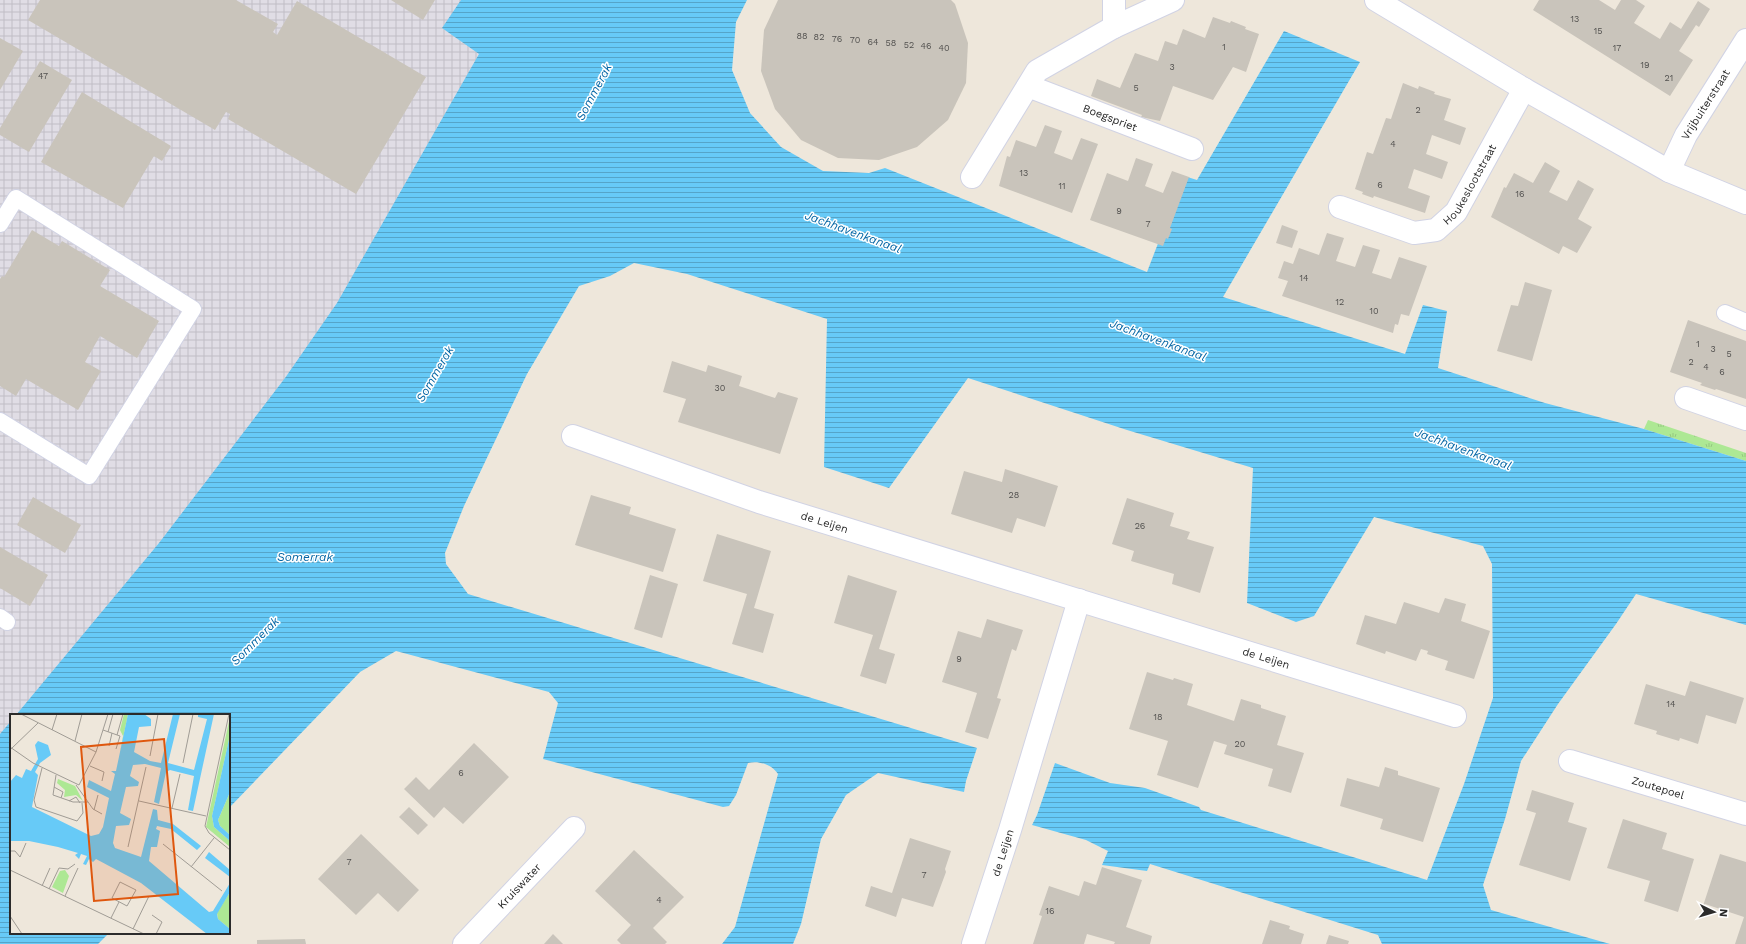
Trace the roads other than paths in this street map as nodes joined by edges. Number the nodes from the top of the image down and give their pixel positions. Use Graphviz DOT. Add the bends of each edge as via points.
graph roads {
  1 [pos="1114,0"];
  2 [pos="1173,0"];
  3 [pos="1376,0"];
  4 [pos="1114,27"];
  5 [pos="1746,40"];
  6 [pos="1028,86"];
  7 [pos="1524,89"];
  8 [pos="1192,149"];
  9 [pos="1670,171"];
  10 [pos="972,177"];
  11 [pos="1746,204"];
  12 [pos="1340,207"];
  13 [pos="0,224"];
  14 [pos="1725,313"];
  15 [pos="1746,322"];
  16 [pos="1686,398"];
  17 [pos="1746,419"];
  18 [pos="0,421"];
  19 [pos="573,436"];
  20 [pos="1079,600"];
  21 [pos="1455,716"];
  22 [pos="1570,761"];
  23 [pos="1746,814"];
  24 [pos="574,828"];
  25 [pos="464,944"];
  26 [pos="973,944"];
  1 -- 4 [label="street"];
  2 -- 4 [label="street"];
  3 -- 7 [label="street"];
  4 -- 6 [label="street" via="1037,71"];
  5 -- 9 [label="street, Vrijbuiterstraat" via="1686,135"];
  6 -- 8 [label="street, Boegspriet"];
  6 -- 10 [label="street"];
  7 -- 9 [label="street"];
  7 -- 12 [label="street, Houkeslootstraat" via="1456,212 1436,230 1414,233"];
  9 -- 11 [label="street"];
  13 -- 18 [label="lane" via="16,198 193,309 89,476"];
  14 -- 15 [label="lane"];
  16 -- 17 [label="street"];
  19 -- 20 [label="street, de Leijen" via="759,502"];
  20 -- 21 [label="street, de Leijen"];
  20 -- 26 [label="street, de Leijen"];
  22 -- 23 [label="street, Zoutepoel"];
  24 -- 25 [label="street, Kruiswater"];
}
